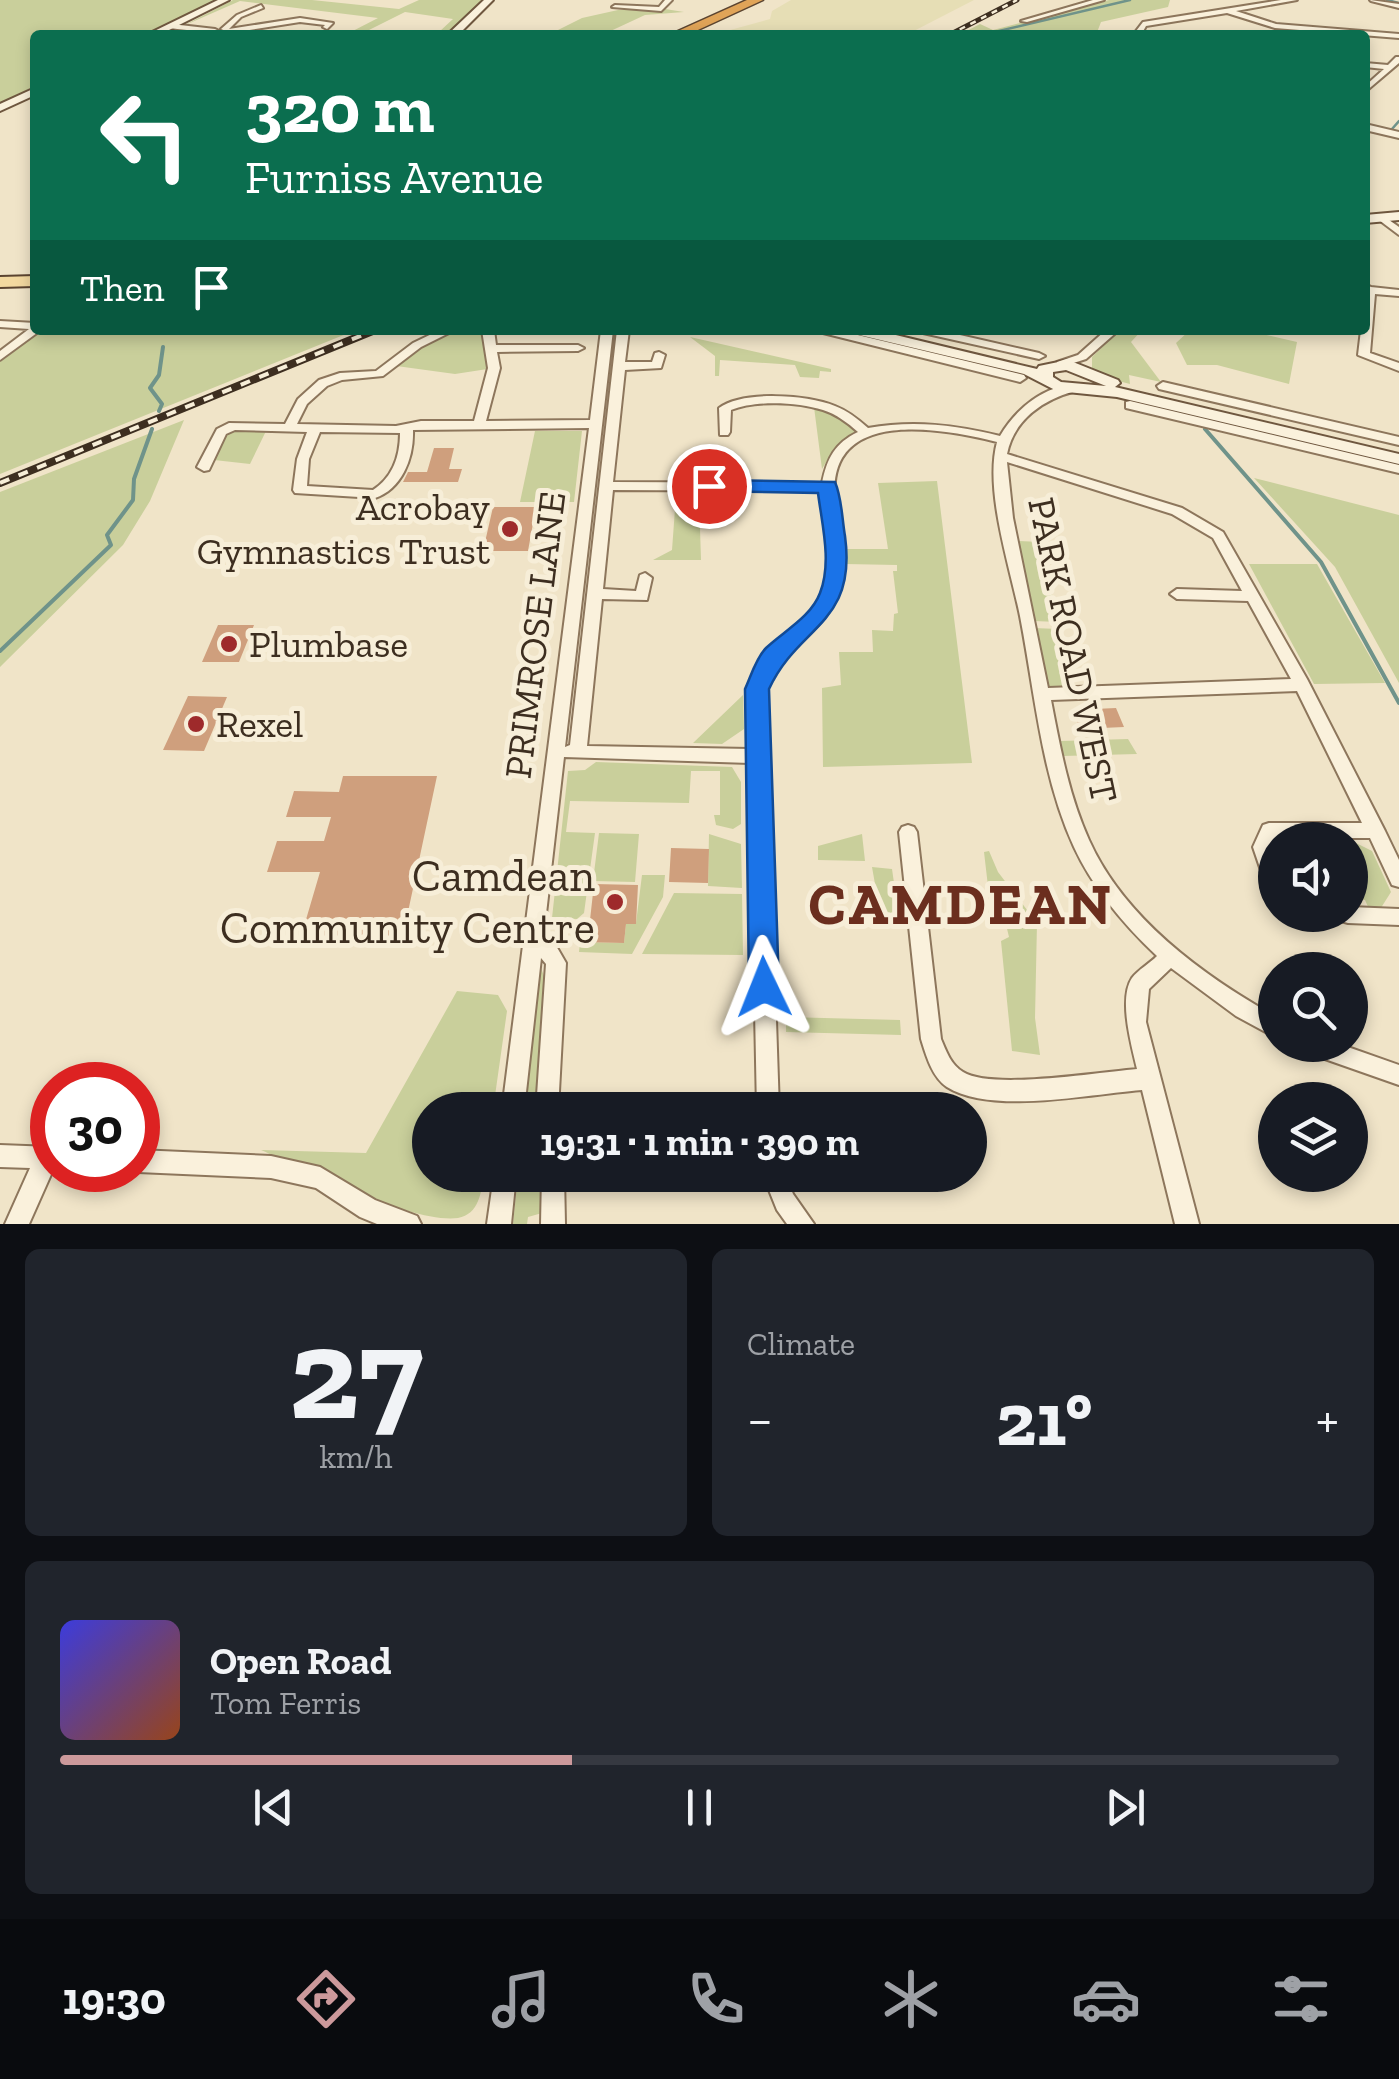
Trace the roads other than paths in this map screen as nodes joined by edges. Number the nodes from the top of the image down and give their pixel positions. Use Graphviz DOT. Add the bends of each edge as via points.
graph roads {
  1 [pos="225,0"];
  2 [pos="489,0"];
  3 [pos="668,0"];
  4 [pos="757,0"];
  5 [pos="770,0"];
  6 [pos="1102,0"];
  7 [pos="1294,0"];
  8 [pos="1373,0"];
  9 [pos="1046,4"];
  10 [pos="1264,5"];
  11 [pos="263,6"];
  12 [pos="1399,6"];
  13 [pos="615,7"];
  14 [pos="1064,10"];
  15 [pos="1228,11"];
  16 [pos="1190,17"];
  17 [pos="1028,19"];
  18 [pos="1346,20"];
  19 [pos="344,22"];
  20 [pos="171,26"];
  21 [pos="162,30"];
  22 [pos="205,30"];
  23 [pos="224,30"];
  24 [pos="269,30"];
  25 [pos="457,30"];
  26 [pos="688,30"];
  27 [pos="701,30"];
  28 [pos="1138,30"];
  29 [pos="1328,30"];
  30 [pos="1352,30"];
  31 [pos="1370,33"];
  32 [pos="1399,36"];
  33 [pos="1399,59"];
  34 [pos="1370,65"];
  35 [pos="1390,67"];
  36 [pos="1370,80"];
  37 [pos="30,93"];
  38 [pos="0,108"];
  39 [pos="1370,128"];
  40 [pos="1399,135"];
  41 [pos="1399,216"];
  42 [pos="1370,218"];
  43 [pos="1382,218"];
  44 [pos="1399,232"];
  45 [pos="0,272"];
  46 [pos="30,272"];
  47 [pos="30,281"];
  48 [pos="0,282"];
  49 [pos="1370,288"];
  50 [pos="1399,293"];
  51 [pos="0,324"];
  52 [pos="30,327"];
  53 [pos="30,332"];
  54 [pos="438,335"];
  55 [pos="489,335"];
  56 [pos="605,335"];
  57 [pos="623,335"];
  58 [pos="846,335"];
  59 [pos="874,335"];
  60 [pos="915,335"];
  61 [pos="941,335"];
  62 [pos="1108,335"];
  63 [pos="1365,335"];
  64 [pos="584,348"];
  65 [pos="490,349"];
  66 [pos="1091,350"];
  67 [pos="1005,353"];
  68 [pos="659,355"];
  69 [pos="0,357"];
  70 [pos="981,364"];
  71 [pos="620,366"];
  72 [pos="1399,367"];
  73 [pos="1048,373"];
  74 [pos="1020,378"];
  75 [pos="1079,380"];
  76 [pos="1168,398"];
  77 [pos="1130,405"];
  78 [pos="596,424"];
  79 [pos="480,425"];
  80 [pos="290,426"];
  81 [pos="406,428"];
  82 [pos="314,430"];
  83 [pos="724,432"];
  84 [pos="868,433"];
  85 [pos="1399,441"];
  86 [pos="1002,448"];
  87 [pos="1399,450"];
  88 [pos="1399,459"];
  89 [pos="204,467"];
  90 [pos="1399,469"];
  91 [pos="608,486"];
  92 [pos="828,487"];
  93 [pos="582,533"];
  94 [pos="602,533"];
  95 [pos="645,578"];
  96 [pos="594,594"];
  97 [pos="1177,594"];
  98 [pos="1254,596"];
  99 [pos="1302,685"];
  100 [pos="1042,694"];
  101 [pos="556,752"];
  102 [pos="578,752"];
  103 [pos="757,756"];
  104 [pos="1368,831"];
  105 [pos="1376,831"];
  106 [pos="908,832"];
  107 [pos="1399,879"];
  108 [pos="1368,916"];
  109 [pos="1399,917"];
  110 [pos="534,948"];
  111 [pos="1172,955"];
  112 [pos="1258,1017"];
  113 [pos="1361,1062"];
  114 [pos="1399,1075"];
  115 [pos="1149,1079"];
  116 [pos="515,1092"];
  117 [pos="547,1092"];
  118 [pos="767,1092"];
  119 [pos="0,1156"];
  120 [pos="30,1157"];
  121 [pos="160,1162"];
  122 [pos="33,1192"];
  123 [pos="503,1192"];
  124 [pos="553,1192"];
  125 [pos="781,1192"];
  126 [pos="17,1224"];
  127 [pos="409,1224"];
  128 [pos="499,1224"];
  129 [pos="552,1224"];
  130 [pos="802,1224"];
  131 [pos="1187,1224"];
  1 -- 20 [label="main road"];
  2 -- 25 [label="main road"];
  3 -- 13 [label="street" via="661,8"];
  4 -- 26 [label="highway"];
  5 -- 27 [label="highway"];
  6 -- 14 [label="street"];
  7 -- 10 [label="street"];
  8 -- 12 [label="street"];
  9 -- 14 [label="street"];
  10 -- 15 [label="street"];
  10 -- 16 [label="street" via="1198,5"];
  11 -- 23 [label="street"];
  14 -- 17 [label="street"];
  15 -- 16 [label="street"];
  15 -- 29 [label="street" via="1265,25"];
  16 -- 28 [label="street"];
  18 -- 30 [label="street"];
  19 -- 24 [label="street" via="296,20"];
  20 -- 21 [label="main road"];
  20 -- 22 [label="street"];
  31 -- 32 [label="street"];
  33 -- 35 [label="street"];
  34 -- 35 [label="street"];
  35 -- 36 [label="street"];
  37 -- 38 [label="main road"];
  39 -- 40 [label="street"];
  41 -- 43 [label="main road"];
  42 -- 43 [label="main road"];
  43 -- 44 [label="street"];
  45 -- 46 [label="main road"];
  47 -- 48 [label="main road"];
  49 -- 50 [label="street"];
  51 -- 52 [label="street"];
  53 -- 69 [label="street"];
  54 -- 80 [label="street" via="379,374 323,384 302,402"];
  55 -- 65 [label="street"];
  56 -- 78 [label="street, PRIMROSE LANE"];
  57 -- 71 [label="street, PRIMROSE LANE"];
  58 -- 70 [label="street"];
  59 -- 70 [label="main road"];
  60 -- 67 [label="main road"];
  61 -- 67 [label="street"];
  62 -- 66 [label="street"];
  63 -- 72 [label="street" via="1367,358"];
  64 -- 65 [label="street"];
  65 -- 79 [label="street" via="494,368"];
  66 -- 73 [label="street"];
  66 -- 75 [label="street"];
  67 -- 73 [label="main road"];
  68 -- 71 [label="street" via="656,366"];
  70 -- 73 [label="main road"];
  70 -- 74 [label="street"];
  71 -- 91 [label="street, PRIMROSE LANE"];
  73 -- 75 [label="main road"];
  73 -- 86 [label="street"];
  75 -- 76 [label="main road"];
  76 -- 77 [label="street"];
  76 -- 85 [label="street"];
  76 -- 87 [label="main road"];
  76 -- 88 [label="main road"];
  76 -- 90 [label="street"];
  78 -- 79 [label="street"];
  78 -- 93 [label="street, PRIMROSE LANE"];
  79 -- 81 [label="street"];
  80 -- 82 [label="street"];
  80 -- 89 [label="street" via="226,428"];
  81 -- 82 [label="street"];
  81 -- 82 [label="street" via="394,482 375,494 300,490 302,458"];
  83 -- 84 [label="street" via="728,404 812,402"];
  84 -- 86 [label="street" via="932,425"];
  84 -- 92 [label="street" via="840,453"];
  86 -- 98 [label="street" via="1206,525 1227,546"];
  86 -- 100 [label="street, PARK ROAD WEST"];
  91 -- 92 [label="street"];
  91 -- 94 [label="street, PRIMROSE LANE"];
  92 -- 103 [label="street" via="834,585 820,613 762,671"];
  93 -- 94 [label="street"];
  93 -- 101 [label="street, PRIMROSE LANE"];
  94 -- 96 [label="street, PRIMROSE LANE"];
  95 -- 96 [label="street" via="642,596"];
  96 -- 102 [label="street, PRIMROSE LANE"];
  97 -- 98 [label="street"];
  98 -- 99 [label="street"];
  99 -- 100 [label="street"];
  99 -- 105 [label="street"];
  100 -- 111 [label="street, PARK ROAD WEST" via="1085,851"];
  101 -- 102 [label="street"];
  101 -- 110 [label="street, PRIMROSE LANE"];
  102 -- 103 [label="street"];
  103 -- 118 [label="street"];
  104 -- 105 [label="street"];
  105 -- 107 [label="street"];
  106 -- 115 [label="street" via="931,1038 953,1078 987,1090"];
  108 -- 109 [label="street"];
  110 -- 116 [label="street, PRIMROSE LANE"];
  110 -- 117 [label="street" via="548,950 556,963"];
  111 -- 112 [label="street, PARK ROAD WEST"];
  111 -- 115 [label="street" via="1147,974 1135,1003"];
  113 -- 114 [label="street"];
  115 -- 131 [label="street"];
  119 -- 120 [label="street"];
  121 -- 127 [label="street" via="320,1178 368,1210"];
  122 -- 126 [label="street"];
  123 -- 128 [label="street"];
  124 -- 129 [label="street"];
  125 -- 130 [label="street"];
}
